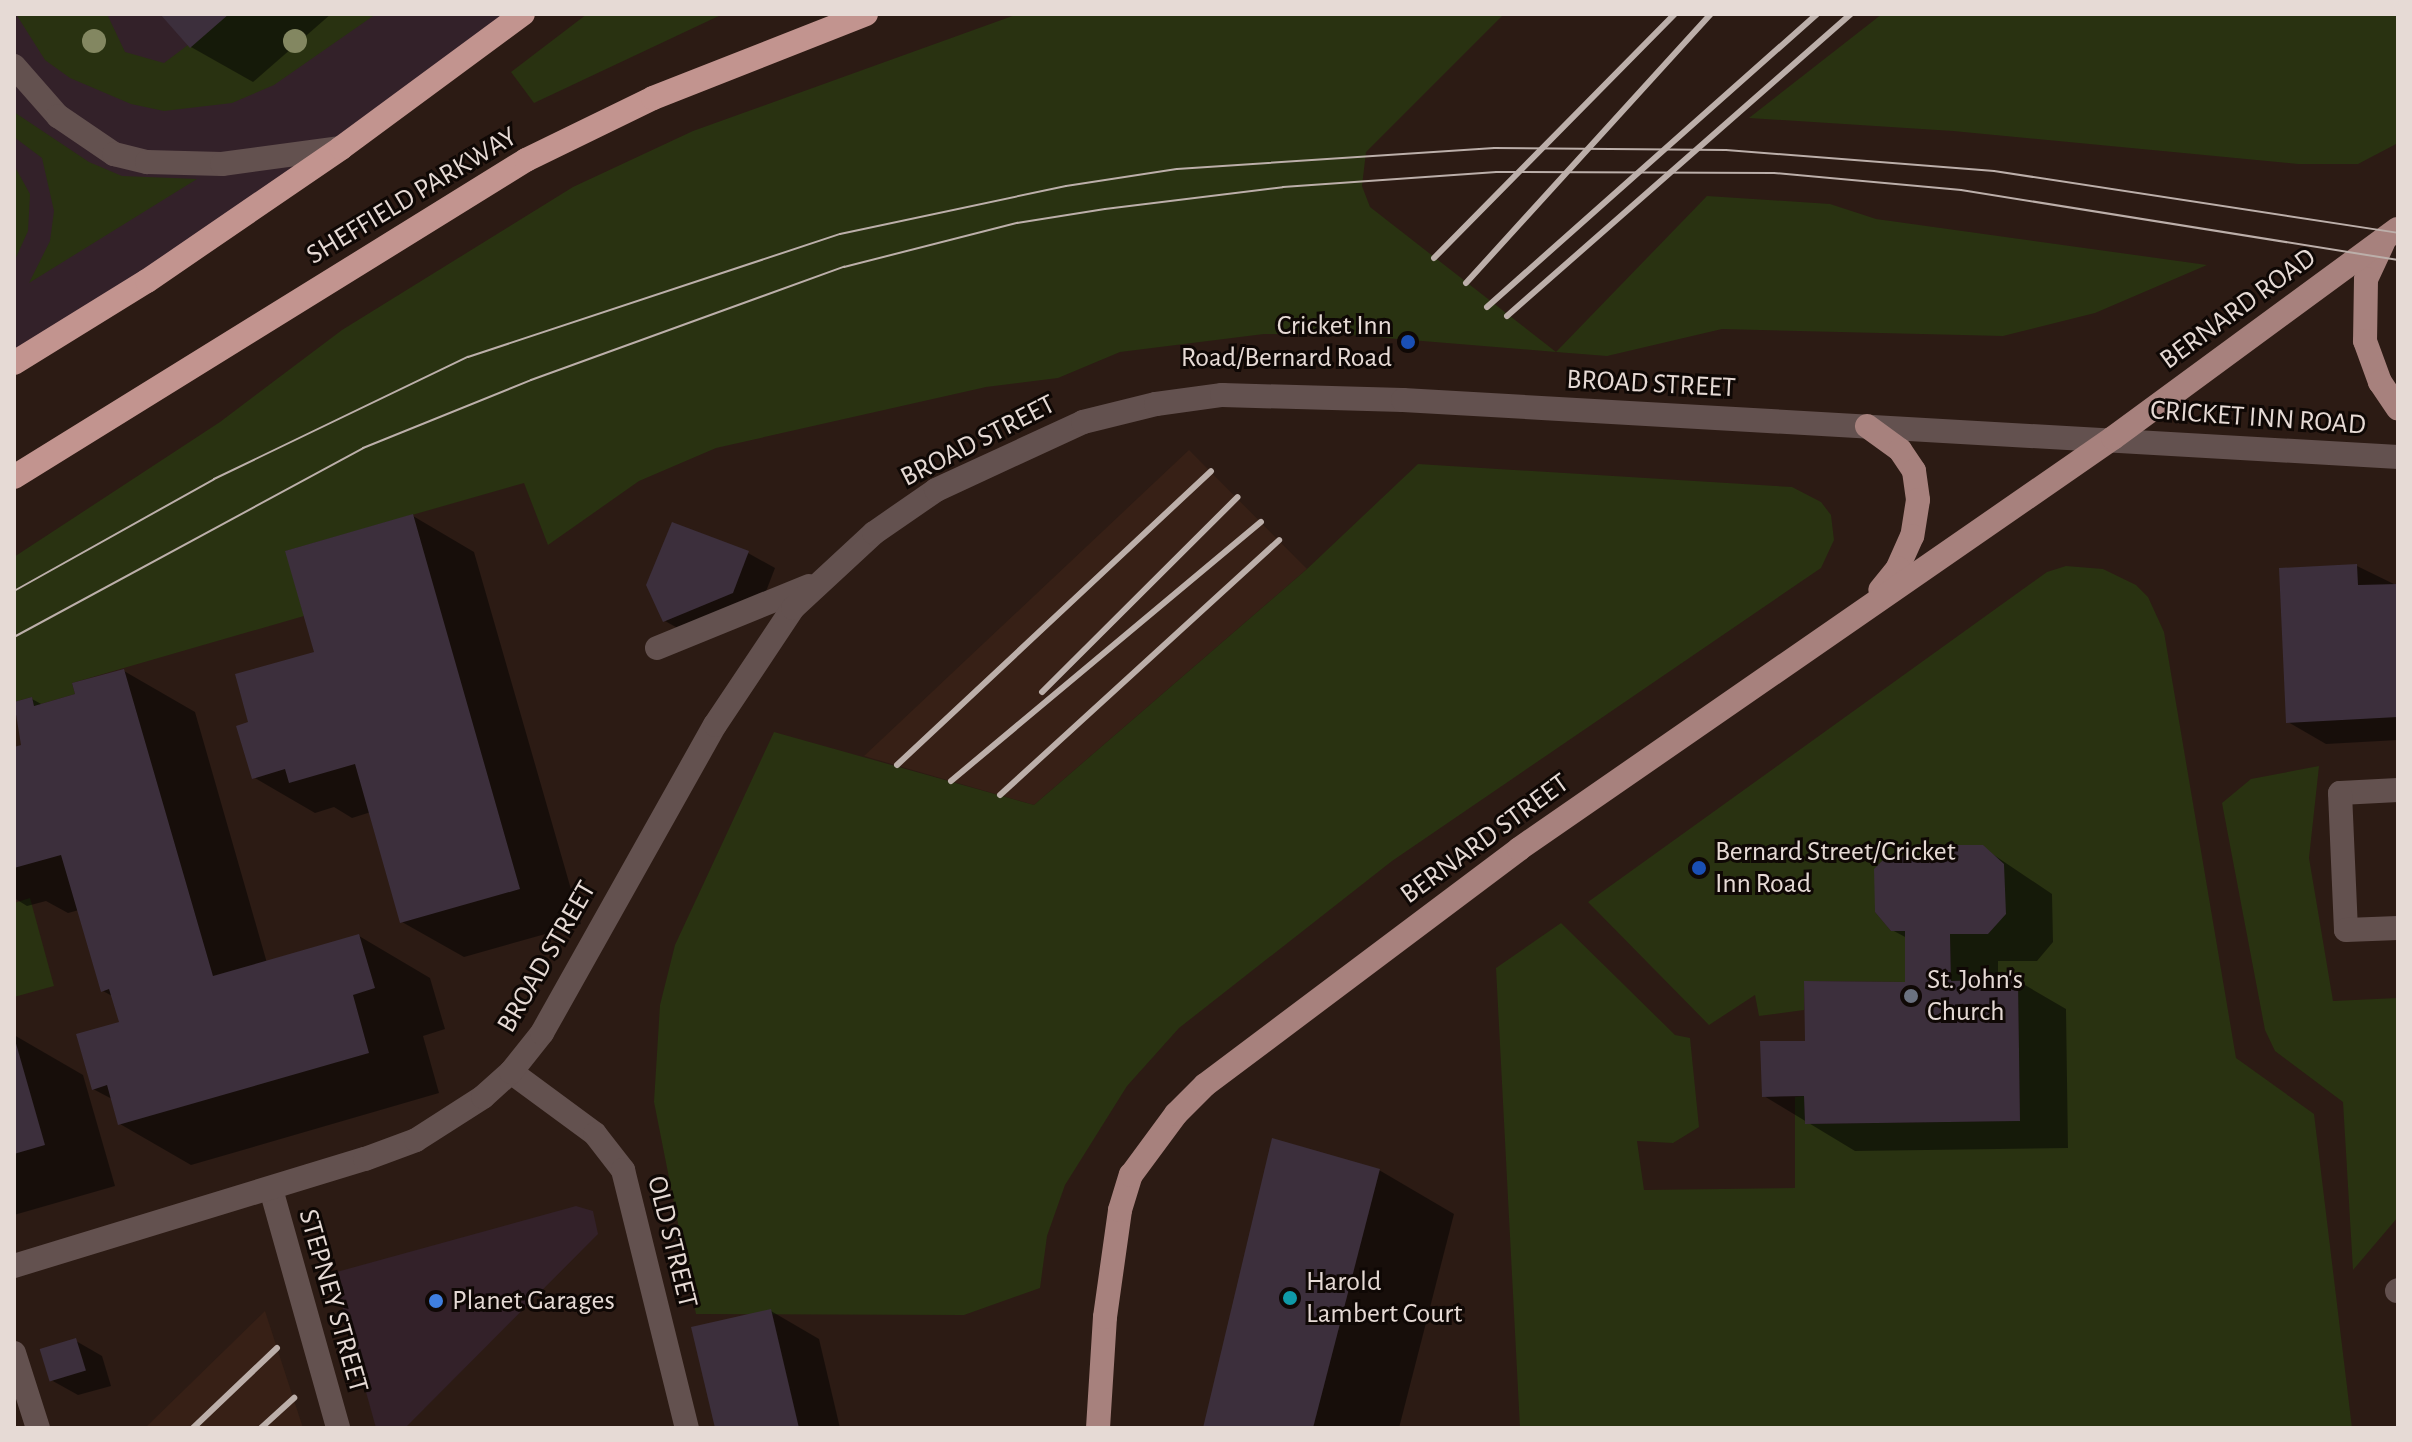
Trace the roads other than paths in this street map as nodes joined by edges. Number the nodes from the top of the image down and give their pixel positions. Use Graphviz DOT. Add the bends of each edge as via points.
graph roads {
  1 [pos="523,14"];
  2 [pos="866,14"];
  3 [pos="15,68"];
  4 [pos="341,148"];
  5 [pos="2396,230"];
  6 [pos="14,363"];
  7 [pos="2398,409"];
  8 [pos="1867,426"];
  9 [pos="2113,438"];
  10 [pos="2398,457"];
  11 [pos="14,477"];
  12 [pos="815,583"];
  13 [pos="1863,610"];
  14 [pos="657,648"];
  15 [pos="2398,790"];
  16 [pos="2398,928"];
  17 [pos="511,1072"];
  18 [pos="271,1189"];
  19 [pos="14,1266"];
  20 [pos="14,1353"];
  21 [pos="38,1428"];
  22 [pos="338,1428"];
  23 [pos="687,1428"];
  24 [pos="1098,1428"];
  1 -- 4 [label="highway"];
  2 -- 11 [label="highway, SHEFFIELD PARKWAY" via="653,98 526,160"];
  3 -- 4 [label="street" via="58,116 114,154 169,164 222,164"];
  4 -- 6 [label="highway" via="147,281"];
  5 -- 7 [label="main road" via="2373,256 2364,322 2380,382"];
  5 -- 9 [label="main road, BERNARD ROAD"];
  8 -- 9 [label="street, BROAD STREET"];
  8 -- 12 [label="street, BROAD STREET" via="1403,400 1192,398 1083,422 969,473 904,511"];
  8 -- 13 [label="main road" via="1900,450 1914,471 1918,500 1912,536 1898,568"];
  9 -- 10 [label="street, CRICKET INN ROAD"];
  9 -- 13 [label="main road, BERNARD STREET"];
  12 -- 14 [label="street"];
  12 -- 17 [label="street, BROAD STREET" via="774,634 715,725 542,1033"];
  13 -- 24 [label="main road, BERNARD STREET" via="1519,849 1205,1085 1176,1114 1131,1175 1120,1210"];
  15 -- 16 [label="street" via="2340,793 2346,930"];
  17 -- 18 [label="street, BROAD STREET" via="416,1140"];
  17 -- 23 [label="street, OLD STREET" via="595,1134 623,1170"];
  18 -- 19 [label="street, BROAD STREET"];
  18 -- 22 [label="street, STEPNEY STREET"];
  20 -- 21 [label="street"];
}
